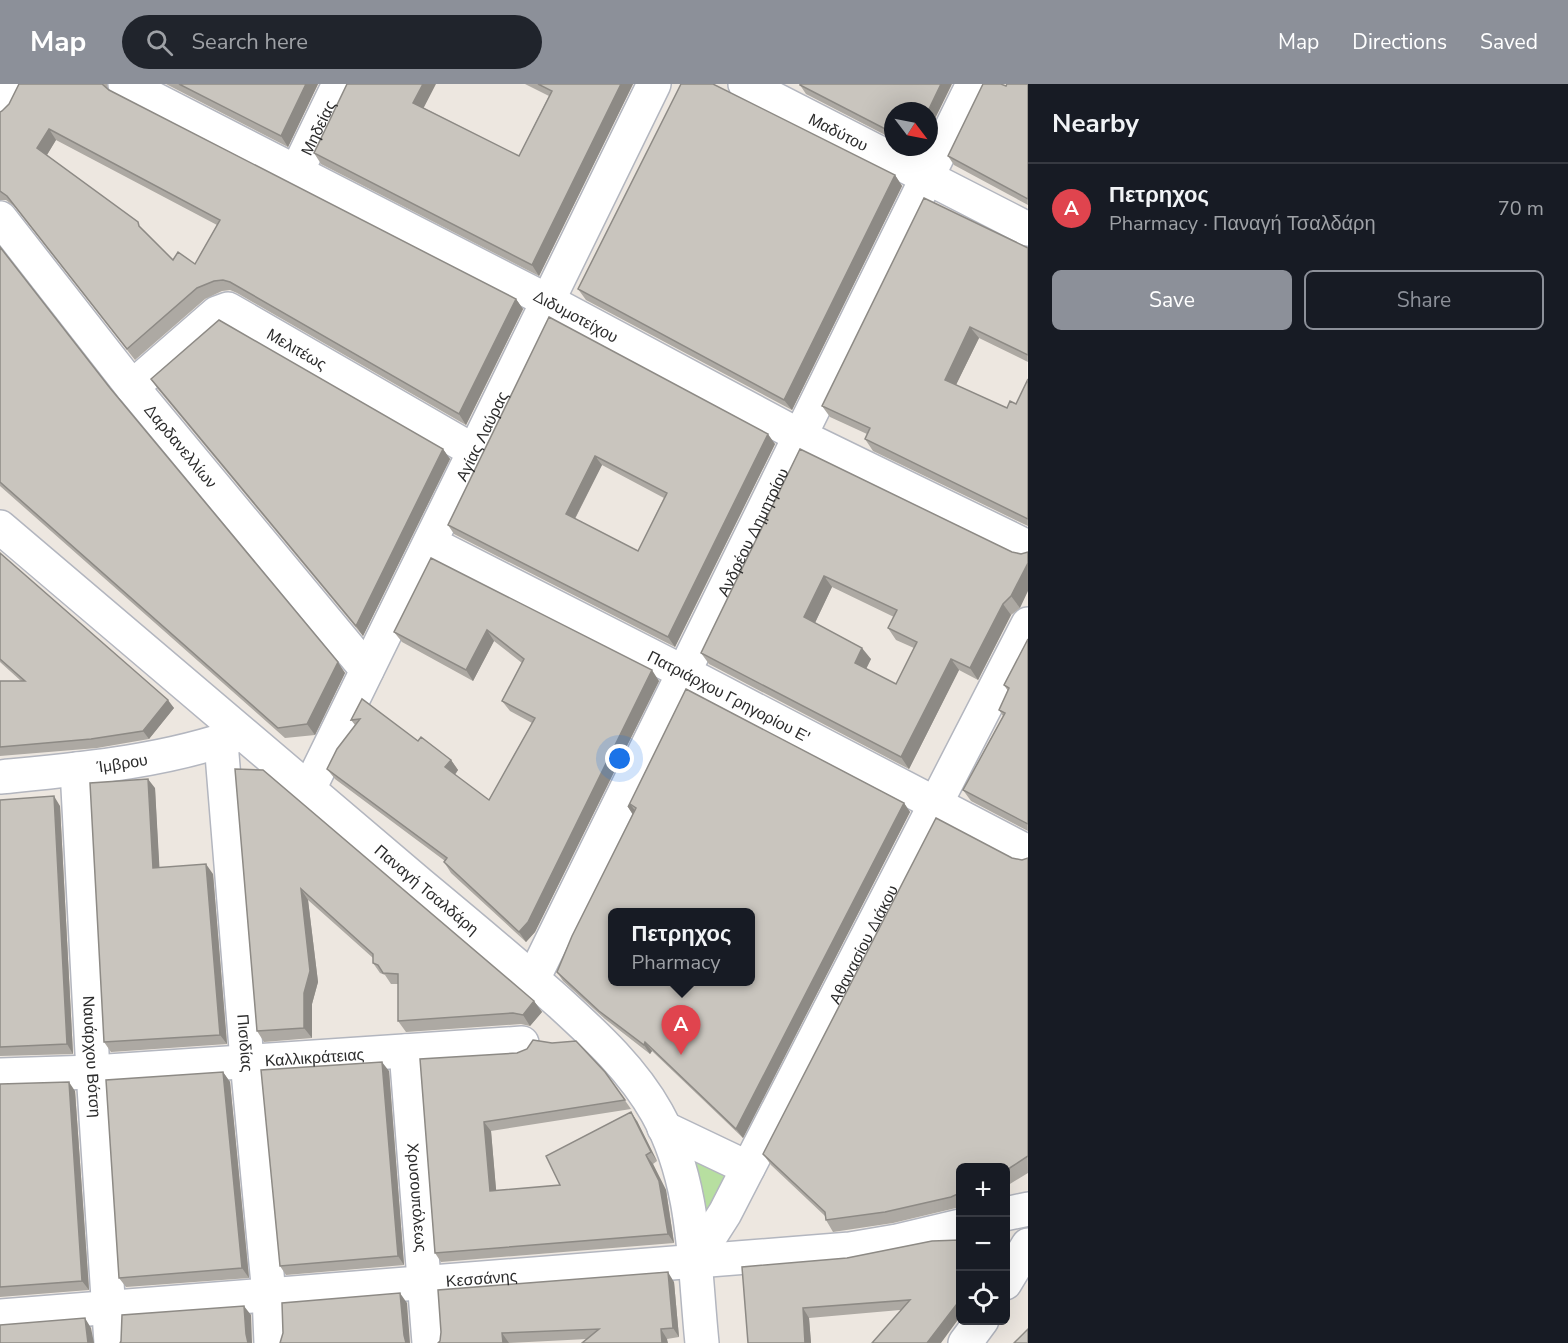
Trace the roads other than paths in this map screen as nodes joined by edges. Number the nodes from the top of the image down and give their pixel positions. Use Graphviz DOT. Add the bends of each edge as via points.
graph roads {
  1 [pos="10,84"];
  2 [pos="125,84"];
  3 [pos="339,84"];
  4 [pos="654,84"];
  5 [pos="745,84"];
  6 [pos="973,84"];
  7 [pos="0,106"];
  8 [pos="297,171"];
  9 [pos="927,177"];
  10 [pos="0,218"];
  11 [pos="1028,229"];
  12 [pos="548,302"];
  13 [pos="132,387"];
  14 [pos="800,436"];
  15 [pos="474,451"];
  16 [pos="0,527"];
  17 [pos="430,543"];
  18 [pos="1028,547"];
  19 [pos="1028,624"];
  20 [pos="367,670"];
  21 [pos="683,672"];
  22 [pos="231,738"];
  23 [pos="77,770"];
  24 [pos="0,777"];
  25 [pos="309,789"];
  26 [pos="934,804"];
  27 [pos="1028,852"];
  28 [pos="533,979"];
  29 [pos="522,1043"];
  30 [pos="406,1052"];
  31 [pos="247,1061"];
  32 [pos="93,1072"];
  33 [pos="0,1075"];
  34 [pos="664,1128"];
  35 [pos="748,1168"];
  36 [pos="1028,1209"];
  37 [pos="1010,1213"];
  38 [pos="956,1227"];
  39 [pos="1028,1245"];
  40 [pos="695,1260"];
  41 [pos="1010,1275"];
  42 [pos="424,1282"];
  43 [pos="269,1295"];
  44 [pos="109,1307"];
  45 [pos="0,1316"];
  46 [pos="978,1325"];
  47 [pos="111,1343"];
  48 [pos="271,1343"];
  49 [pos="429,1343"];
  50 [pos="702,1343"];
  51 [pos="965,1343"];
  1 -- 7 [label="street"];
  2 -- 8 [label="street, Διδυμοτείχου"];
  3 -- 8 [label="street, Μηδείας"];
  4 -- 12 [label="street, Αγίας Λαύρας"];
  5 -- 9 [label="street, Μαδύτου"];
  6 -- 9 [label="street, Ανδρέου Δημητρίου"];
  8 -- 12 [label="street, Διδυμοτείχου"];
  9 -- 11 [label="street, Μαδύτου"];
  9 -- 14 [label="street, Ανδρέου Δημητρίου"];
  10 -- 13 [label="street, Δαρδανελλίων"];
  12 -- 14 [label="street, Διδυμοτείχου"];
  12 -- 15 [label="street, Αγίας Λαύρας"];
  13 -- 15 [label="street, Μελιτέως" via="216,313 228,309"];
  13 -- 20 [label="street, Δαρδανελλίων"];
  14 -- 18 [label="street, Διδυμοτείχου"];
  14 -- 21 [label="street, Ανδρέου Δημητρίου"];
  15 -- 17 [label="street, Αγίας Λαύρας"];
  16 -- 22 [label="street, Παναγή Τσαλδάρη"];
  17 -- 20 [label="street, Αγίας Λαύρας"];
  17 -- 21 [label="street, Πατριάρχου Γρηγορίου Ε'"];
  19 -- 26 [label="street, Αθανασίου Διάκου"];
  20 -- 25 [label="street, Αγίας Λαύρας"];
  21 -- 26 [label="street, Πατριάρχου Γρηγορίου Ε'"];
  21 -- 28 [label="street, Ανδρέου Δημητρίου"];
  22 -- 23 [label="street, Ίμβρου" via="174,755"];
  22 -- 25 [label="street, Παναγή Τσαλδάρη"];
  22 -- 31 [label="street, Πισιδίας"];
  23 -- 24 [label="street, Ίμβρου"];
  23 -- 32 [label="street, Ναυάρχου Βότση"];
  25 -- 28 [label="street, Παναγή Τσαλδάρη"];
  26 -- 27 [label="street, Πατριάρχου Γρηγορίου Ε'"];
  26 -- 35 [label="street, Αθανασίου Διάκου"];
  28 -- 34 [label="street, Παναγή Τσαλδάρη" via="624,1066 645,1093"];
  29 -- 30 [label="street, Καλλικράτειας"];
  30 -- 31 [label="street, Καλλικράτειας"];
  30 -- 42 [label="street, Χρυσουπόλεως"];
  31 -- 32 [label="street, Καλλικράτειας"];
  31 -- 43 [label="street, Πισιδίας"];
  32 -- 33 [label="street, Καλλικράτειας"];
  32 -- 44 [label="street, Ναυάρχου Βότση"];
  34 -- 35 [label="street"];
  34 -- 40 [label="street, Παναγή Τσαλδάρη" via="683,1182"];
  35 -- 40 [label="street, Αθανασίου Διάκου"];
  36 -- 37 [label="street"];
  38 -- 40 [label="street, Κεσσάνης" via="850,1249"];
  39 -- 41 [label="street"];
  40 -- 42 [label="street, Κεσσάνης"];
  40 -- 50 [label="street, Παναγή Τσαλδάρη"];
  42 -- 43 [label="street, Κεσσάνης"];
  42 -- 49 [label="street, Χρυσουπόλεως"];
  43 -- 44 [label="street, Κεσσάνης"];
  43 -- 48 [label="street, Πισιδίας"];
  44 -- 45 [label="street, Κεσσάνης"];
  44 -- 47 [label="street, Ναυάρχου Βότση"];
  46 -- 51 [label="street"];
}
